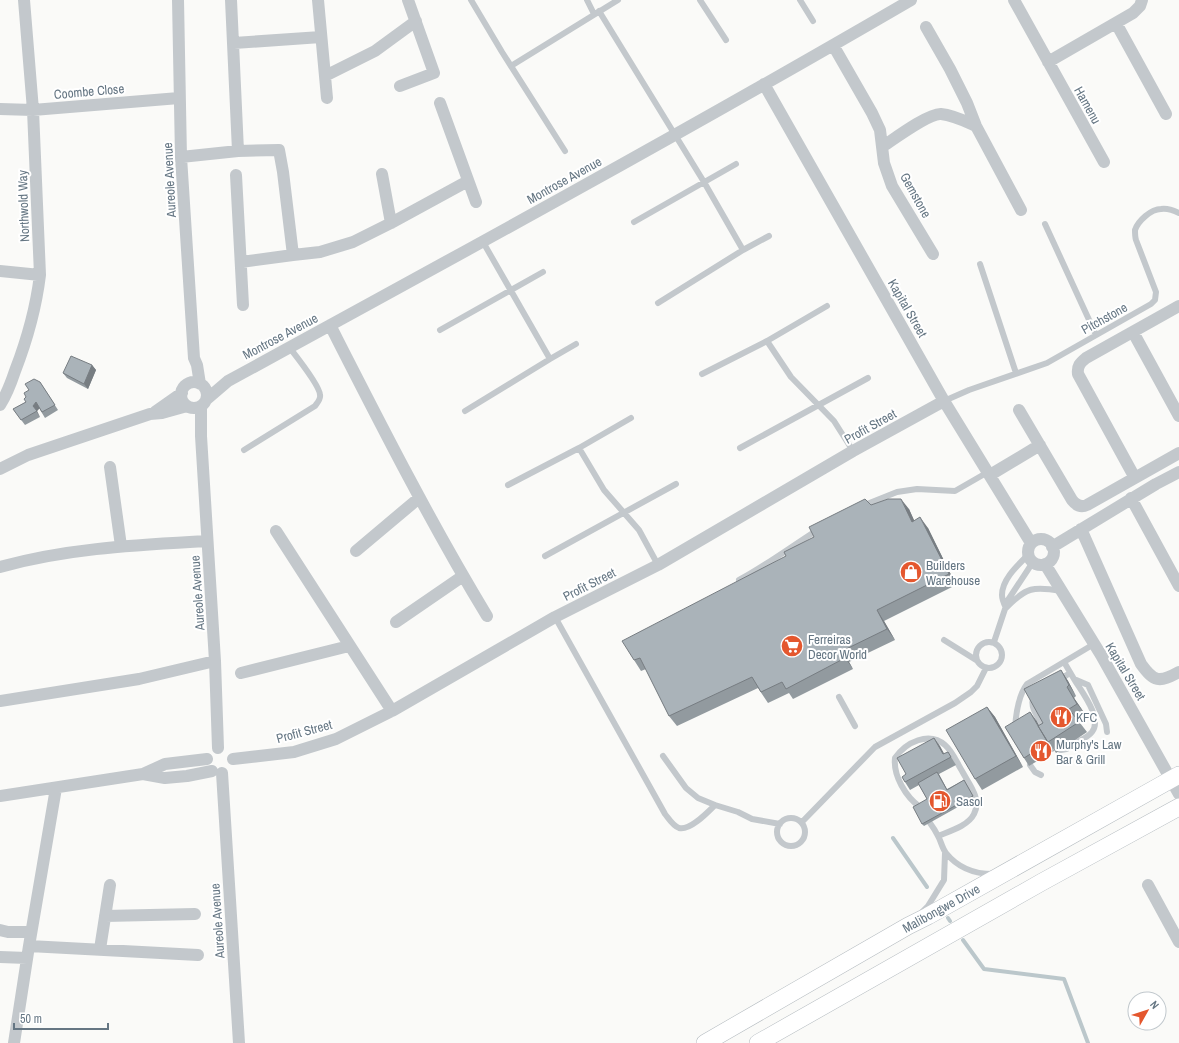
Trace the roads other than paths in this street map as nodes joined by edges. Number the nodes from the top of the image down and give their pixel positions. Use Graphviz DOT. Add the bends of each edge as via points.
graph roads {
  1 [pos="24,0"];
  2 [pos="178,0"];
  3 [pos="231,0"];
  4 [pos="318,0"];
  5 [pos="408,0"];
  6 [pos="471,0"];
  7 [pos="587,0"];
  8 [pos="618,0"];
  9 [pos="700,0"];
  10 [pos="800,0"];
  11 [pos="912,0"];
  12 [pos="1014,0"];
  13 [pos="1142,0"];
  14 [pos="597,12"];
  15 [pos="416,21"];
  16 [pos="813,21"];
  17 [pos="1116,23"];
  18 [pos="926,27"];
  19 [pos="321,37"];
  20 [pos="726,40"];
  21 [pos="234,44"];
  22 [pos="833,45"];
  23 [pos="1048,62"];
  24 [pos="511,66"];
  25 [pos="325,76"];
  26 [pos="764,84"];
  27 [pos="400,86"];
  28 [pos="179,98"];
  29 [pos="327,98"];
  30 [pos="440,103"];
  31 [pos="0,110"];
  32 [pos="33,110"];
  33 [pos="1166,114"];
  34 [pos="976,126"];
  35 [pos="676,135"];
  36 [pos="882,147"];
  37 [pos="238,151"];
  38 [pos="565,151"];
  39 [pos="181,157"];
  40 [pos="1104,162"];
  41 [pos="736,164"];
  42 [pos="382,174"];
  43 [pos="236,175"];
  44 [pos="468,182"];
  45 [pos="704,182"];
  46 [pos="476,202"];
  47 [pos="1021,210"];
  48 [pos="1179,213"];
  49 [pos="634,222"];
  50 [pos="391,223"];
  51 [pos="1045,224"];
  52 [pos="769,236"];
  53 [pos="483,242"];
  54 [pos="743,250"];
  55 [pos="933,254"];
  56 [pos="293,255"];
  57 [pos="241,262"];
  58 [pos="980,264"];
  59 [pos="0,271"];
  60 [pos="543,272"];
  61 [pos="40,275"];
  62 [pos="510,290"];
  63 [pos="658,302"];
  64 [pos="243,306"];
  65 [pos="827,306"];
  66 [pos="1179,306"];
  67 [pos="330,325"];
  68 [pos="440,330"];
  69 [pos="1132,332"];
  70 [pos="1096,335"];
  71 [pos="767,341"];
  72 [pos="576,344"];
  73 [pos="289,347"];
  74 [pos="550,359"];
  75 [pos="1016,373"];
  76 [pos="702,374"];
  77 [pos="868,378"];
  78 [pos="197,396"];
  79 [pos="944,401"];
  80 [pos="819,404"];
  81 [pos="0,405"];
  82 [pos="1019,410"];
  83 [pos="465,411"];
  84 [pos="150,414"];
  85 [pos="1179,416"];
  86 [pos="631,418"];
  87 [pos="1040,445"];
  88 [pos="579,448"];
  89 [pos="740,448"];
  90 [pos="244,450"];
  91 [pos="853,451"];
  92 [pos="1179,453"];
  93 [pos="110,467"];
  94 [pos="0,469"];
  95 [pos="1179,472"];
  96 [pos="989,473"];
  97 [pos="1135,478"];
  98 [pos="676,484"];
  99 [pos="508,485"];
  100 [pos="419,498"];
  101 [pos="1131,498"];
  102 [pos="853,511"];
  103 [pos="624,512"];
  104 [pos="827,524"];
  105 [pos="276,531"];
  106 [pos="1078,531"];
  107 [pos="207,541"];
  108 [pos="121,546"];
  109 [pos="1052,547"];
  110 [pos="356,551"];
  111 [pos="1031,553"];
  112 [pos="545,556"];
  113 [pos="1045,564"];
  114 [pos="658,565"];
  115 [pos="0,567"];
  116 [pos="463,576"];
  117 [pos="731,585"];
  118 [pos="1179,586"];
  119 [pos="1061,591"];
  120 [pos="1005,609"];
  121 [pos="487,616"];
  122 [pos="555,617"];
  123 [pos="396,622"];
  124 [pos="944,640"];
  125 [pos="994,642"];
  126 [pos="1094,644"];
  127 [pos="349,646"];
  128 [pos="976,660"];
  129 [pos="215,661"];
  130 [pos="1064,662"];
  131 [pos="986,668"];
  132 [pos="1179,672"];
  133 [pos="241,673"];
  134 [pos="1070,673"];
  135 [pos="1074,679"];
  136 [pos="1051,684"];
  137 [pos="1039,692"];
  138 [pos="839,697"];
  139 [pos="0,701"];
  140 [pos="392,711"];
  141 [pos="855,726"];
  142 [pos="1107,732"];
  143 [pos="1014,733"];
  144 [pos="1048,735"];
  145 [pos="218,748"];
  146 [pos="1060,750"];
  147 [pos="662,756"];
  148 [pos="207,759"];
  149 [pos="233,759"];
  150 [pos="1030,765"];
  151 [pos="217,772"];
  152 [pos="143,774"];
  153 [pos="1041,775"];
  154 [pos="1175,777"];
  155 [pos="56,788"];
  156 [pos="1179,794"];
  157 [pos="0,796"];
  158 [pos="715,805"];
  159 [pos="920,807"];
  160 [pos="1179,807"];
  161 [pos="802,822"];
  162 [pos="930,823"];
  163 [pos="780,824"];
  164 [pos="938,836"];
  165 [pos="946,853"];
  166 [pos="1004,872"];
  167 [pos="110,885"];
  168 [pos="1148,885"];
  169 [pos="195,914"];
  170 [pos="105,916"];
  171 [pos="908,926"];
  172 [pos="0,930"];
  173 [pos="31,932"];
  174 [pos="1179,942"];
  175 [pos="29,946"];
  176 [pos="100,949"];
  177 [pos="198,955"];
  178 [pos="0,957"];
  179 [pos="27,958"];
  180 [pos="14,1043"];
  181 [pos="239,1043"];
  182 [pos="705,1043"];
  183 [pos="758,1043"];
  1 -- 32 [label="street, Northwold Way"];
  2 -- 28 [label="street, Aureole Avenue"];
  3 -- 21 [label="street"];
  4 -- 19 [label="street"];
  5 -- 15 [label="street"];
  6 -- 24 [label="lane"];
  7 -- 14 [label="lane"];
  8 -- 14 [label="lane"];
  9 -- 20 [label="lane"];
  10 -- 16 [label="lane"];
  11 -- 22 [label="street, Montrose Avenue"];
  12 -- 23 [label="street, Hamenu"];
  13 -- 17 [label="street" via="1133,13"];
  14 -- 24 [label="lane"];
  14 -- 35 [label="lane"];
  15 -- 25 [label="street" via="375,51"];
  15 -- 27 [label="street" via="434,73"];
  17 -- 23 [label="street"];
  17 -- 33 [label="street"];
  18 -- 34 [label="street" via="967,103"];
  19 -- 21 [label="street"];
  19 -- 25 [label="street"];
  21 -- 37 [label="street"];
  22 -- 26 [label="street, Montrose Avenue"];
  22 -- 36 [label="street, Gemstone" via="872,113 880,130"];
  23 -- 40 [label="street, Hamenu"];
  24 -- 38 [label="lane"];
  25 -- 29 [label="street"];
  26 -- 35 [label="street, Montrose Avenue"];
  26 -- 79 [label="street, Kapital Street"];
  28 -- 32 [label="street, Coombe Close"];
  28 -- 39 [label="street, Aureole Avenue"];
  30 -- 44 [label="street"];
  31 -- 32 [label="street, Coombe Close"];
  32 -- 61 [label="street, Northwold Way"];
  34 -- 36 [label="street" via="939,113 928,117"];
  34 -- 47 [label="street"];
  35 -- 45 [label="lane"];
  35 -- 53 [label="street, Montrose Avenue"];
  36 -- 55 [label="street, Gemstone" via="884,163 892,186"];
  37 -- 39 [label="street"];
  37 -- 56 [label="street" via="279,150"];
  39 -- 78 [label="street, Aureole Avenue" via="194,358 192,366"];
  41 -- 45 [label="lane"];
  42 -- 50 [label="street"];
  43 -- 57 [label="street"];
  44 -- 46 [label="street"];
  44 -- 50 [label="street"];
  45 -- 49 [label="lane"];
  45 -- 54 [label="lane"];
  48 -- 70 [label="lane, Pitchstone" via="1170,209 1159,209 1149,214 1135,232 1155,286 1155,300"];
  50 -- 56 [label="street" via="353,242 320,252"];
  51 -- 70 [label="lane"];
  52 -- 54 [label="lane"];
  53 -- 62 [label="lane"];
  53 -- 67 [label="street, Montrose Avenue"];
  54 -- 63 [label="lane"];
  56 -- 57 [label="street"];
  57 -- 64 [label="street"];
  58 -- 75 [label="lane"];
  59 -- 61 [label="street"];
  60 -- 62 [label="lane"];
  61 -- 81 [label="street, Northwold Way" via="38,296 26,342 6,396"];
  62 -- 68 [label="lane"];
  62 -- 74 [label="lane"];
  65 -- 71 [label="lane"];
  66 -- 69 [label="street"];
  67 -- 73 [label="street, Montrose Avenue"];
  67 -- 100 [label="street"];
  69 -- 85 [label="street"];
  69 -- 97 [label="street" via="1086,358 1077,368"];
  70 -- 75 [label="lane, Pitchstone" via="1047,362"];
  71 -- 76 [label="lane"];
  71 -- 80 [label="lane" via="791,377"];
  72 -- 74 [label="lane"];
  73 -- 78 [label="street, Montrose Avenue"];
  73 -- 90 [label="lane" via="317,388 319,401"];
  74 -- 83 [label="lane"];
  75 -- 79 [label="lane, Pitchstone"];
  77 -- 80 [label="lane"];
  78 -- 84 [label="street, Montrose Avenue" via="162,413"];
  78 -- 84 [label="street, Montrose Avenue" via="182,400 182,393"];
  78 -- 107 [label="street, Aureole Avenue"];
  79 -- 91 [label="street, Profit Street"];
  79 -- 96 [label="street, Kapital Street"];
  80 -- 89 [label="lane"];
  80 -- 91 [label="lane" via="834,421"];
  82 -- 87 [label="street"];
  84 -- 94 [label="street, Montrose Avenue" via="28,454"];
  86 -- 88 [label="lane"];
  87 -- 96 [label="street"];
  87 -- 97 [label="street" via="1072,500 1081,507"];
  88 -- 99 [label="lane"];
  88 -- 103 [label="lane" via="604,490"];
  91 -- 114 [label="street, Profit Street"];
  92 -- 97 [label="street"];
  93 -- 108 [label="street"];
  95 -- 101 [label="street"];
  96 -- 102 [label="lane" via="955,492 917,489 897,492"];
  96 -- 111 [label="street, Kapital Street"];
  98 -- 103 [label="lane"];
  100 -- 110 [label="street"];
  100 -- 116 [label="street"];
  101 -- 106 [label="street"];
  101 -- 118 [label="street"];
  103 -- 112 [label="lane"];
  103 -- 114 [label="lane" via="639,530"];
  104 -- 117 [label="lane"];
  105 -- 127 [label="street"];
  106 -- 109 [label="street"];
  106 -- 132 [label="street" via="1149,676 1156,679 1166,678"];
  107 -- 108 [label="street"];
  107 -- 129 [label="street, Aureole Avenue"];
  108 -- 115 [label="street"];
  109 -- 111 [label="street" via="1043,539 1034,540"];
  109 -- 113 [label="street" via="1054,551 1051,559"];
  111 -- 113 [label="street" via="1036,564"];
  111 -- 120 [label="lane"];
  111 -- 120 [label="lane" via="1008,578 1002,590"];
  113 -- 119 [label="street, Kapital Street"];
  114 -- 122 [label="street, Profit Street"];
  116 -- 121 [label="street"];
  116 -- 123 [label="street"];
  119 -- 120 [label="lane" via="1044,588 1030,590 1016,598"];
  119 -- 126 [label="street, Kapital Street"];
  120 -- 125 [label="lane"];
  122 -- 140 [label="street, Profit Street"];
  122 -- 158 [label="lane" via="672,822 678,828 684,828"];
  124 -- 128 [label="lane"];
  125 -- 128 [label="lane" via="978,646"];
  125 -- 131 [label="lane" via="1001,649 1002,657 998,665"];
  126 -- 130 [label="lane"];
  126 -- 154 [label="street, Kapital Street"];
  127 -- 133 [label="street"];
  127 -- 140 [label="street"];
  128 -- 131 [label="lane"];
  129 -- 139 [label="street" via="139,680"];
  129 -- 145 [label="street, Aureole Avenue"];
  130 -- 134 [label="lane"];
  130 -- 143 [label="lane" via="1027,684 1020,698"];
  131 -- 161 [label="lane" via="977,686 955,703 875,747"];
  134 -- 135 [label="lane"];
  134 -- 136 [label="lane"];
  135 -- 142 [label="lane" via="1088,684 1106,724"];
  135 -- 146 [label="lane" via="1095,715 1095,725 1085,738 1066,750"];
  137 -- 144 [label="lane" via="1031,701 1032,706"];
  138 -- 141 [label="lane"];
  140 -- 149 [label="street, Profit Street" via="336,739 294,752"];
  145 -- 148 [label="street" via="210,752"];
  145 -- 149 [label="street" via="226,749"];
  147 -- 158 [label="lane" via="686,788 698,798"];
  148 -- 151 [label="street" via="209,768"];
  148 -- 152 [label="street" via="165,764"];
  149 -- 151 [label="street" via="228,771"];
  150 -- 153 [label="lane"];
  151 -- 152 [label="street" via="165,778"];
  151 -- 181 [label="street, Aureole Avenue"];
  152 -- 155 [label="street"];
  154 -- 156 [label="street, Kapital Street"];
  154 -- 166 [label="main road, Malibongwe Drive"];
  155 -- 157 [label="street"];
  155 -- 173 [label="street"];
  158 -- 163 [label="lane" via="752,819"];
  159 -- 164 [label="lane" via="904,791 896,772 896,758 905,747 916,741 924,738 933,739 946,745 951,751 972,790 977,805 974,816 957,828"];
  160 -- 183 [label="main road, Malibongwe Drive"];
  161 -- 163 [label="lane" via="788,818"];
  161 -- 163 [label="lane" via="806,831 804,840 792,847 779,840 777,832"];
  162 -- 164 [label="lane"];
  164 -- 165 [label="lane"];
  165 -- 166 [label="lane" via="968,870 992,874"];
  165 -- 171 [label="lane" via="944,880 941,886 928,906"];
  166 -- 171 [label="main road, Malibongwe Drive"];
  167 -- 170 [label="street"];
  168 -- 174 [label="street"];
  169 -- 170 [label="street"];
  170 -- 176 [label="street"];
  171 -- 182 [label="main road, Malibongwe Drive"];
  172 -- 173 [label="street"];
  173 -- 175 [label="street"];
  175 -- 176 [label="street"];
  175 -- 179 [label="street"];
  176 -- 177 [label="street"];
  178 -- 179 [label="street"];
  179 -- 180 [label="street"];
}
